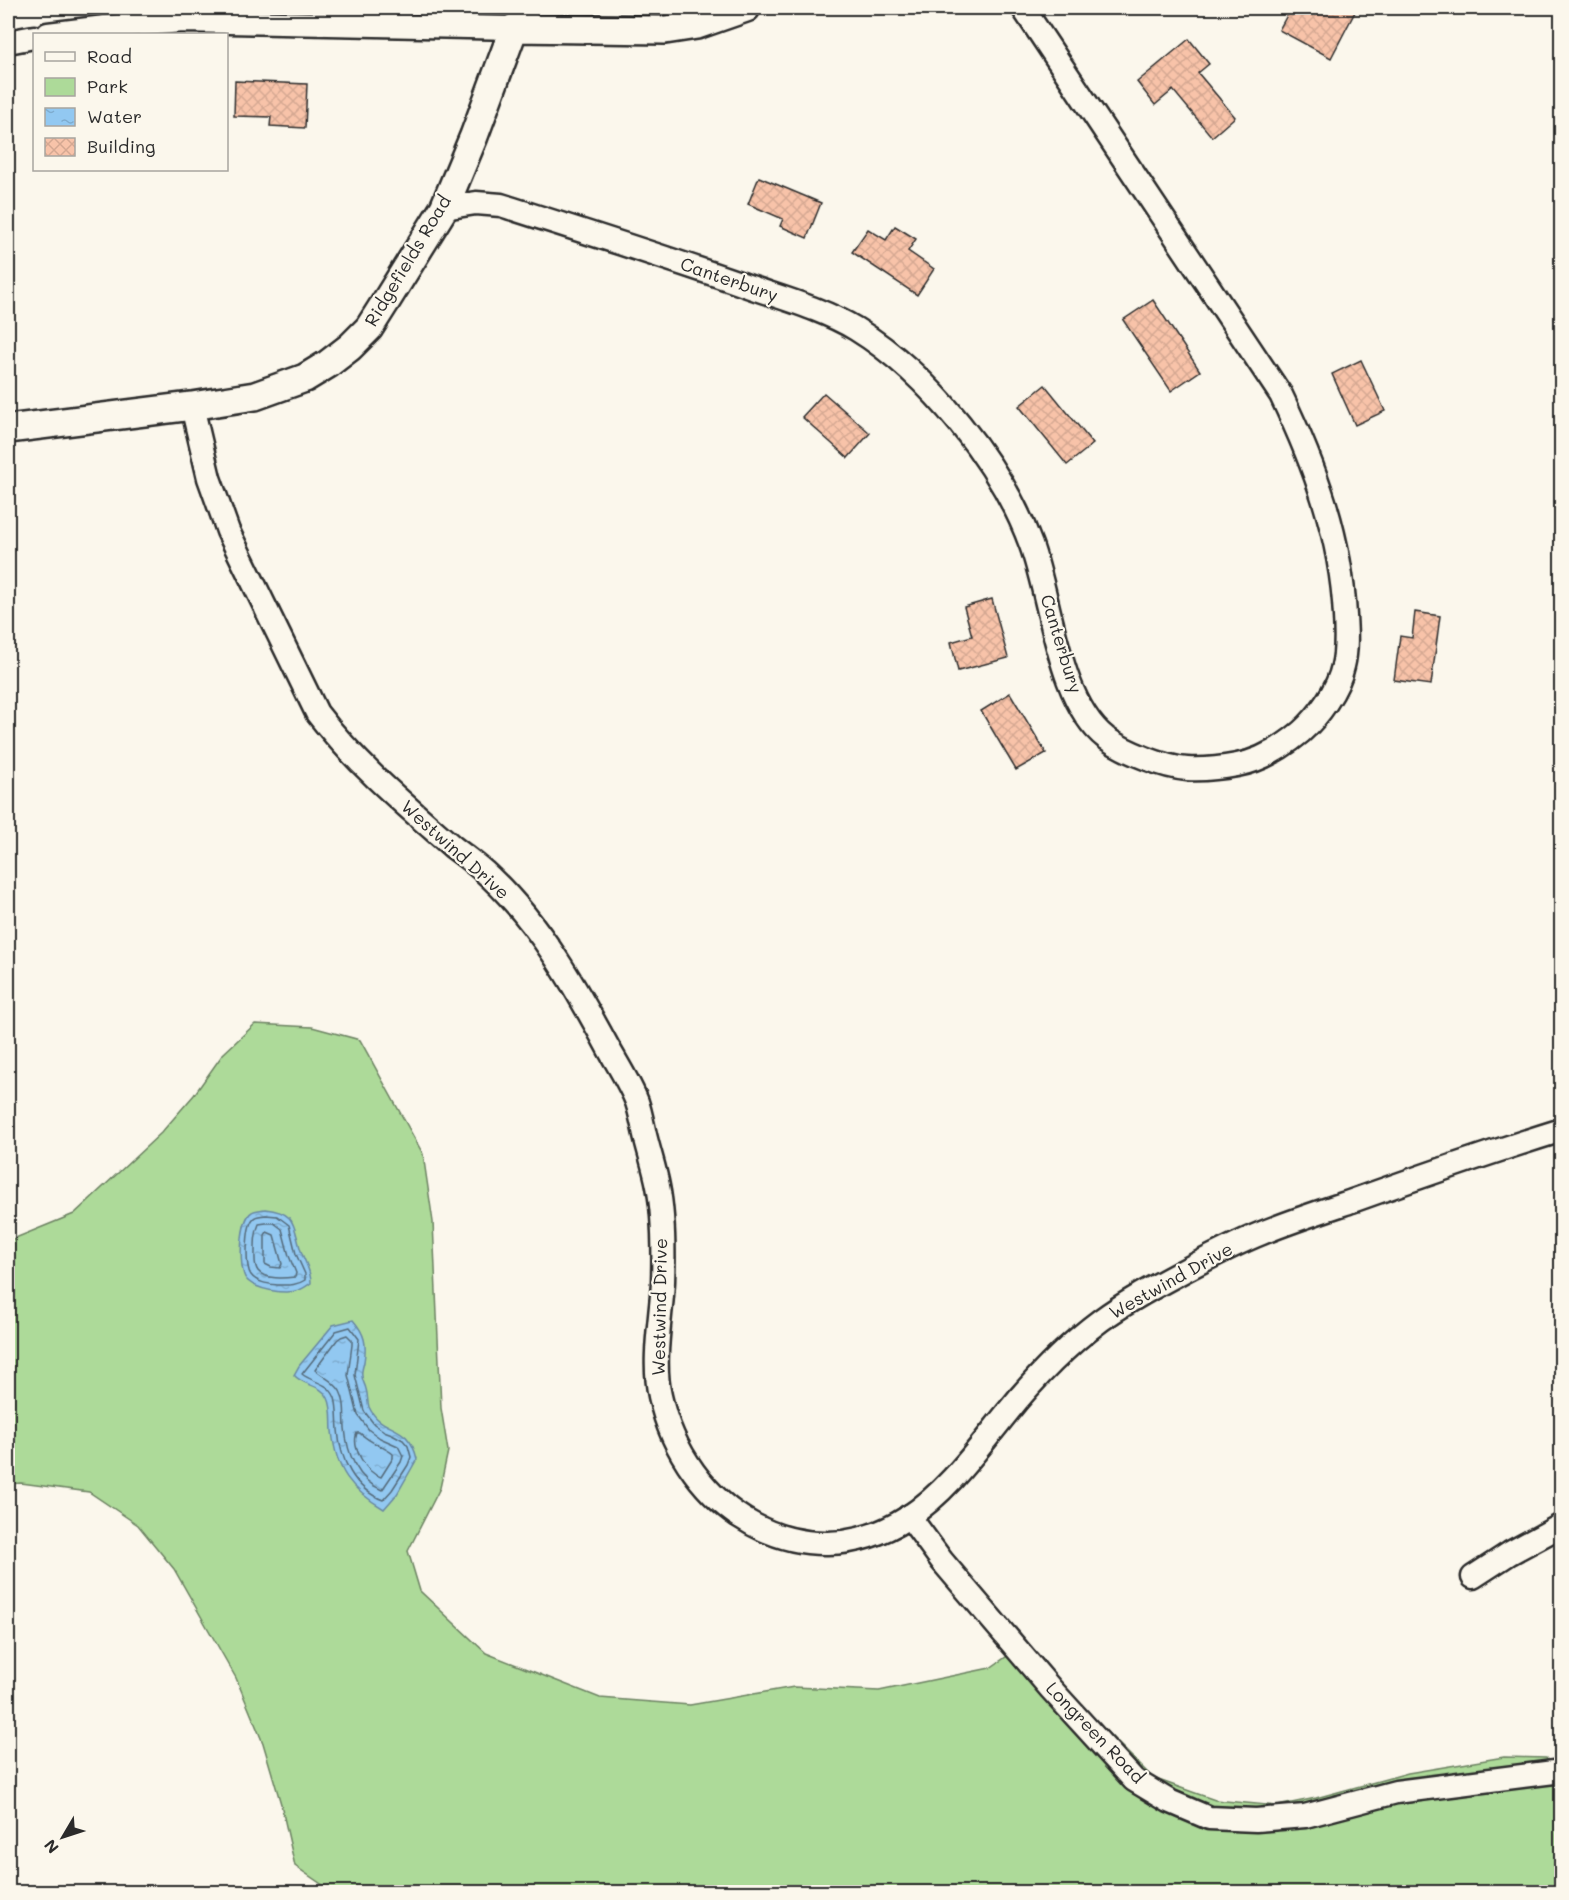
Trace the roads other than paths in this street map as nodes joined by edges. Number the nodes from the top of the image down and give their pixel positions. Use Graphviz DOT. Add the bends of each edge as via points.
graph roads {
  1 [pos="746,8"];
  2 [pos="1023,8"];
  3 [pos="520,18"];
  4 [pos="56,33"];
  5 [pos="33,37"];
  6 [pos="8,42"];
  7 [pos="444,208"];
  8 [pos="192,406"];
  9 [pos="8,429"];
  10 [pos="1562,1130"];
  11 [pos="909,1516"];
  12 [pos="1562,1525"];
  13 [pos="1473,1577"];
  14 [pos="1562,1771"];
  1 -- 3 [label="street" via="697,25 665,30"];
  2 -- 7 [label="street, Canterbury" via="1281,395 1305,446 1324,502 1338,552 1344,597 1343,668 1329,699 1313,721 1271,753 1242,764 1185,769 1156,762 1105,737 1084,714 1065,670 1031,546 995,471 946,408 884,348 826,313 501,205 476,203"];
  3 -- 4 [label="street" via="183,21"];
  3 -- 7 [label="street, Ridgefields Road"];
  5 -- 6 [label="street"];
  7 -- 8 [label="street, Ridgefields Road" via="369,328 350,347 305,378 255,396"];
  8 -- 9 [label="street, Ridgefields Road"];
  8 -- 11 [label="street, Westwind Drive" via="208,478 228,531 316,713 377,780 491,878 523,912 558,960 637,1102 659,1190 663,1277 658,1390 680,1452 697,1479 721,1503 765,1531 821,1545 878,1534"];
  10 -- 11 [label="street, Westwind Drive" via="1258,1234 1147,1291 1103,1318 1066,1349 1035,1379 942,1490"];
  11 -- 14 [label="street, Longreen Road" via="1044,1681 1134,1780 1209,1818 1305,1816 1396,1792"];
  12 -- 13 [label="street"];
}
